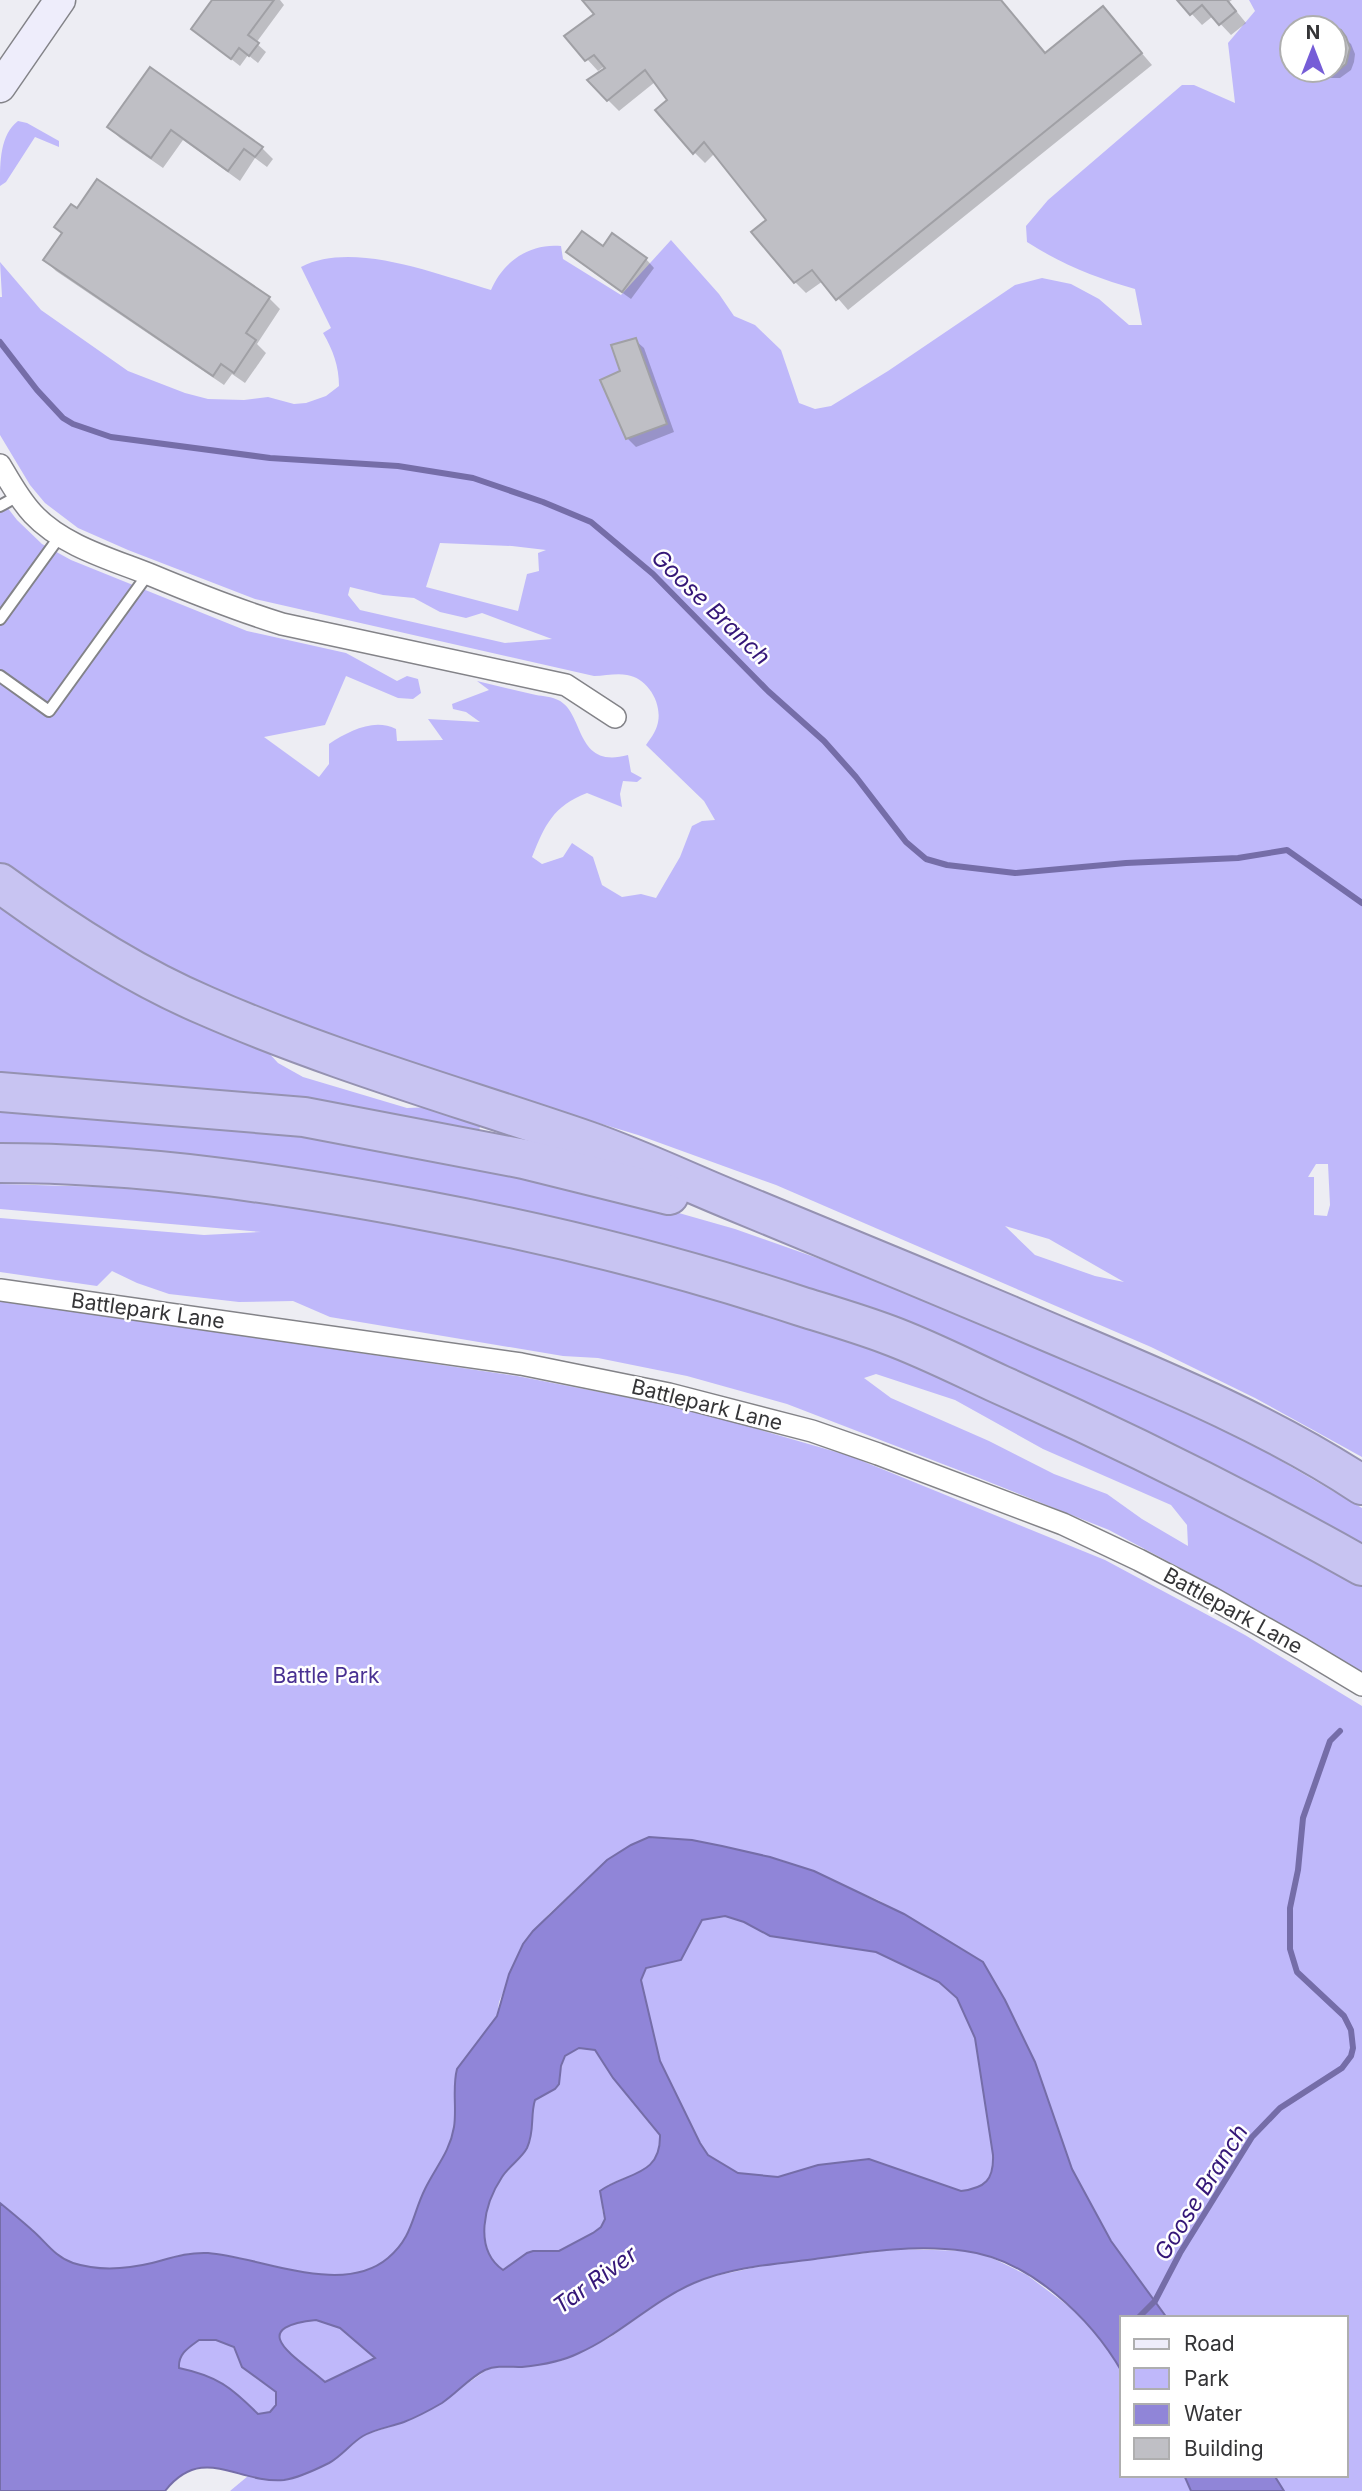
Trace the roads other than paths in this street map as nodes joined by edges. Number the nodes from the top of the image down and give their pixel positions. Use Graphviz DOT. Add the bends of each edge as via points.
graph roads {
  1 [pos="60,0"];
  2 [pos="0,87"];
  3 [pos="0,465"];
  4 [pos="9,501"];
  5 [pos="61,536"];
  6 [pos="148,574"];
  7 [pos="0,619"];
  8 [pos="0,676"];
  9 [pos="615,717"];
  10 [pos="0,883"];
  11 [pos="0,1092"];
  12 [pos="0,1163"];
  13 [pos="926,1280"];
  14 [pos="0,1290"];
  15 [pos="1362,1485"];
  16 [pos="1362,1566"];
  17 [pos="1362,1685"];
  1 -- 2 [label="main road"];
  3 -- 4 [label="street"];
  4 -- 5 [label="street"];
  5 -- 6 [label="street"];
  5 -- 7 [label="lane"];
  6 -- 8 [label="lane" via="49,711"];
  6 -- 9 [label="street" via="282,624 566,685"];
  10 -- 13 [label="highway" via="121,963 203,1005 288,1040 592,1143"];
  11 -- 13 [label="highway" via="304,1117 524,1159 705,1204"];
  12 -- 16 [label="highway" via="178,1172 315,1190 516,1228 706,1275 889,1335 1209,1483"];
  13 -- 15 [label="highway" via="1251,1423 1321,1458"];
  14 -- 17 [label="street, Battlepark Lane" via="521,1364 669,1394 812,1431 1063,1524 1212,1598"];
}
